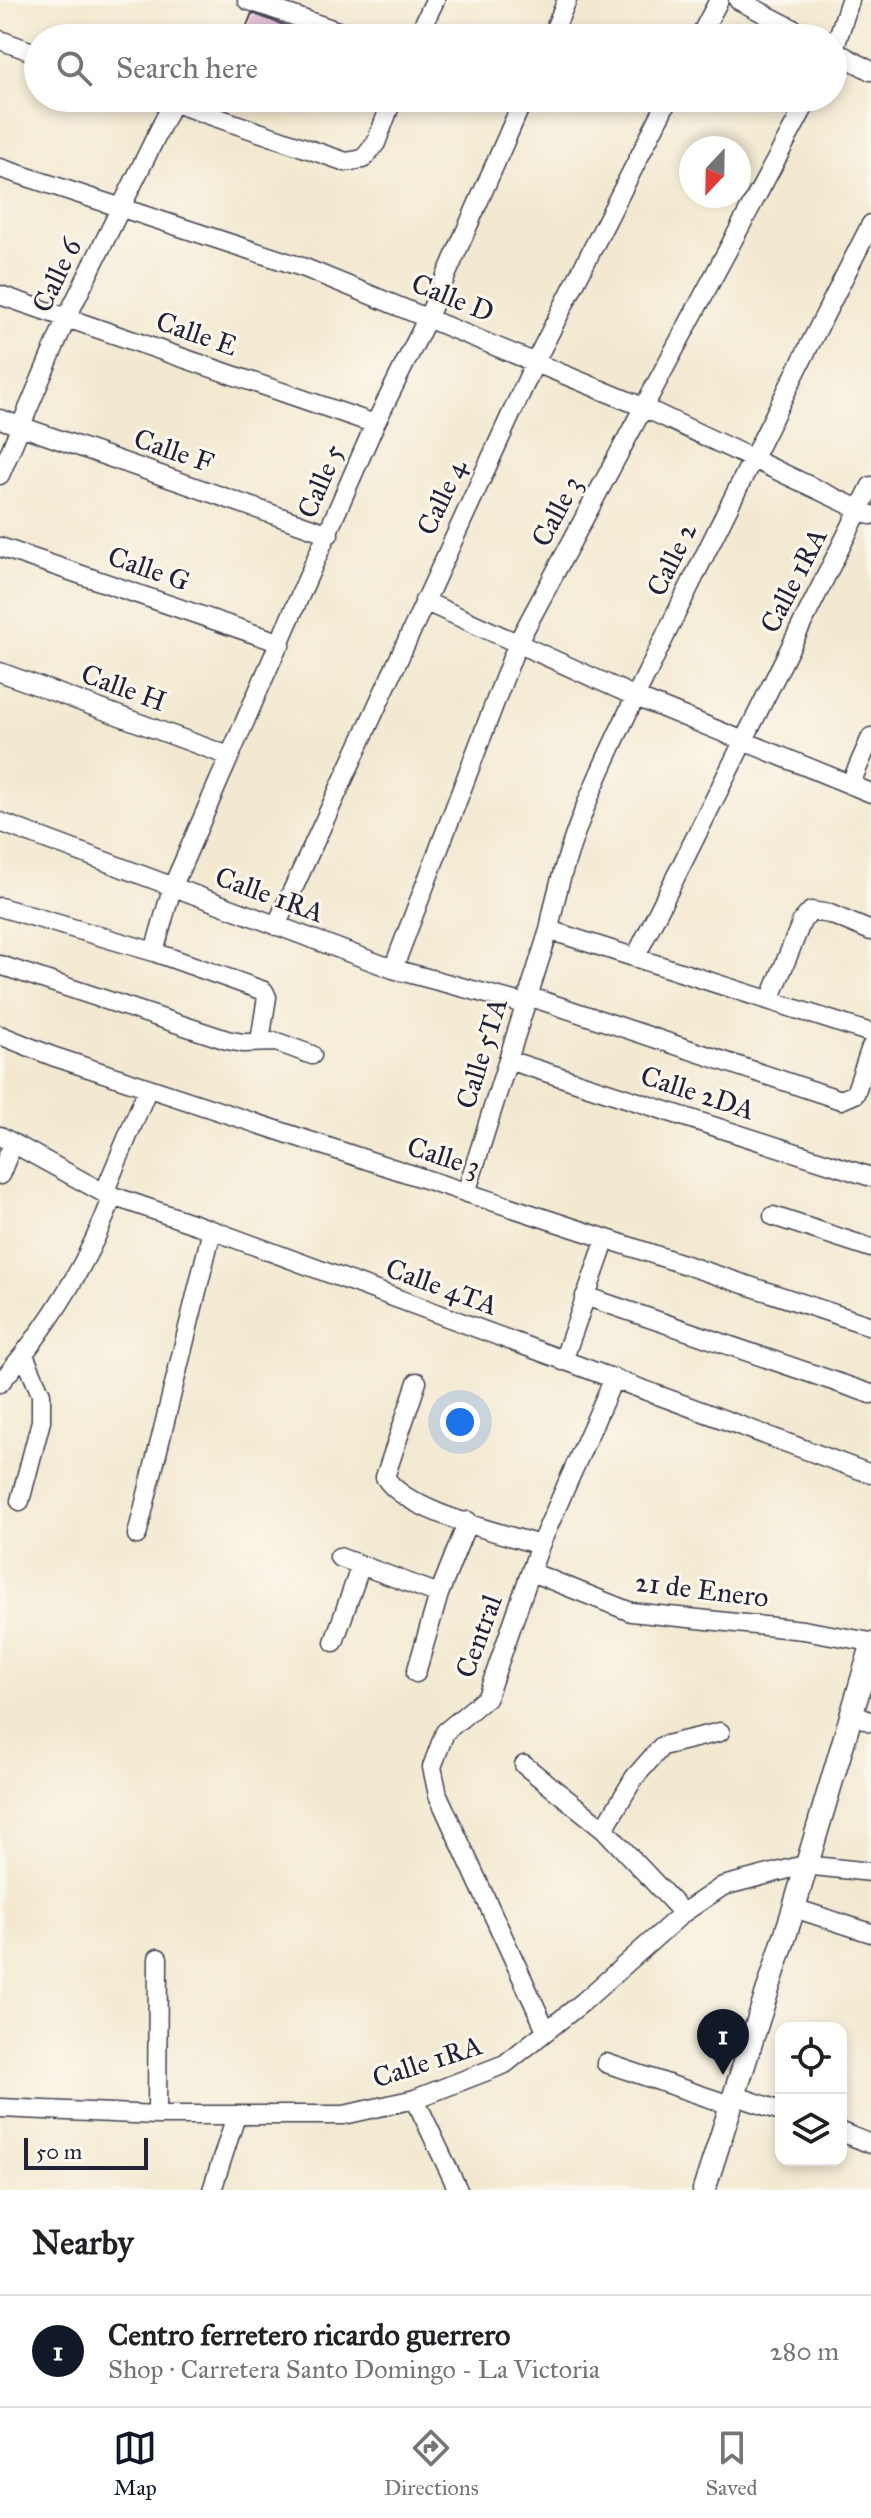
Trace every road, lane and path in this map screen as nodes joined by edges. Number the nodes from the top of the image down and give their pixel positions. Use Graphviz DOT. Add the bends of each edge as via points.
graph roads {
  1 [pos="247,0"];
  2 [pos="435,0"];
  3 [pos="567,0"];
  4 [pos="719,0"];
  5 [pos="738,0"];
  6 [pos="850,0"];
  7 [pos="317,24"];
  8 [pos="424,24"];
  9 [pos="557,24"];
  10 [pos="706,24"];
  11 [pos="784,24"];
  12 [pos="842,24"];
  13 [pos="0,40"];
  14 [pos="24,49"];
  15 [pos="847,58"];
  16 [pos="871,71"];
  17 [pos="161,112"];
  18 [pos="201,112"];
  19 [pos="388,112"];
  20 [pos="518,112"];
  21 [pos="662,112"];
  22 [pos="801,112"];
  23 [pos="0,168"];
  24 [pos="118,208"];
  25 [pos="871,224"];
  26 [pos="0,295"];
  27 [pos="67,317"];
  28 [pos="428,317"];
  29 [pos="536,360"];
  30 [pos="643,407"];
  31 [pos="0,419"];
  32 [pos="375,424"];
  33 [pos="19,426"];
  34 [pos="752,457"];
  35 [pos="0,475"];
  36 [pos="871,486"];
  37 [pos="865,512"];
  38 [pos="329,534"];
  39 [pos="0,547"];
  40 [pos="424,601"];
  41 [pos="518,642"];
  42 [pos="281,643"];
  43 [pos="0,672"];
  44 [pos="636,697"];
  45 [pos="871,737"];
  46 [pos="743,741"];
  47 [pos="229,756"];
  48 [pos="850,785"];
  49 [pos="871,793"];
  50 [pos="0,822"];
  51 [pos="172,888"];
  52 [pos="0,907"];
  53 [pos="276,926"];
  54 [pos="549,930"];
  55 [pos="871,931"];
  56 [pos="154,952"];
  57 [pos="636,956"];
  58 [pos="0,965"];
  59 [pos="393,969"];
  60 [pos="527,1000"];
  61 [pos="770,1000"];
  62 [pos="871,1033"];
  63 [pos="0,1035"];
  64 [pos="260,1041"];
  65 [pos="871,1047"];
  66 [pos="312,1055"];
  67 [pos="508,1060"];
  68 [pos="148,1088"];
  69 [pos="7,1140"];
  70 [pos="0,1175"];
  71 [pos="871,1177"];
  72 [pos="466,1193"];
  73 [pos="108,1195"];
  74 [pos="773,1216"];
  75 [pos="212,1230"];
  76 [pos="606,1239"];
  77 [pos="871,1248"];
  78 [pos="585,1296"];
  79 [pos="871,1326"];
  80 [pos="24,1355"];
  81 [pos="563,1361"];
  82 [pos="614,1378"];
  83 [pos="417,1382"];
  84 [pos="0,1383"];
  85 [pos="871,1394"];
  86 [pos="871,1474"];
  87 [pos="20,1501"];
  88 [pos="468,1521"];
  89 [pos="137,1535"];
  90 [pos="540,1545"];
  91 [pos="339,1557"];
  92 [pos="361,1565"];
  93 [pos="531,1572"];
  94 [pos="439,1594"];
  95 [pos="334,1642"];
  96 [pos="870,1652"];
  97 [pos="416,1673"];
  98 [pos="861,1718"];
  99 [pos="720,1732"];
  100 [pos="524,1765"];
  101 [pos="604,1829"];
  102 [pos="804,1865"];
  103 [pos="871,1872"];
  104 [pos="794,1908"];
  105 [pos="683,1913"];
  106 [pos="871,1933"];
  107 [pos="158,1958"];
  108 [pos="546,2030"];
  109 [pos="606,2063"];
  110 [pos="415,2099"];
  111 [pos="735,2101"];
  112 [pos="0,2108"];
  113 [pos="775,2110"];
  114 [pos="157,2115"];
  115 [pos="236,2116"];
  116 [pos="847,2134"];
  117 [pos="871,2144"];
  118 [pos="212,2190"];
  119 [pos="458,2190"];
  120 [pos="704,2190"];
  1 -- 7 [label="street"];
  2 -- 8 [label="street"];
  3 -- 9 [label="street"];
  4 -- 10 [label="street"];
  5 -- 11 [label="street"];
  6 -- 12 [label="street"];
  13 -- 14 [label="street"];
  15 -- 16 [label="street"];
  17 -- 24 [label="street, Calle 6"];
  18 -- 19 [label="street" via="346,162 363,159 376,143"];
  20 -- 28 [label="street, Calle 5"];
  21 -- 29 [label="street, Calle 4"];
  22 -- 30 [label="street, Calle 3"];
  23 -- 24 [label="street, Calle D"];
  24 -- 27 [label="street, Calle 6"];
  24 -- 28 [label="street, Calle D" via="305,268"];
  25 -- 34 [label="street, Calle 2"];
  26 -- 27 [label="street, Calle E"];
  27 -- 32 [label="street, Calle E"];
  27 -- 33 [label="street, Calle 6"];
  28 -- 29 [label="street, Calle D"];
  28 -- 32 [label="street, Calle 5"];
  29 -- 30 [label="street, Calle D"];
  29 -- 40 [label="street, Calle 4"];
  30 -- 34 [label="street, Calle D"];
  30 -- 41 [label="street, Calle 3"];
  31 -- 33 [label="street, Calle F"];
  32 -- 38 [label="street, Calle 5"];
  33 -- 35 [label="street, Calle 6"];
  33 -- 38 [label="street, Calle F"];
  34 -- 37 [label="street, Calle D"];
  34 -- 44 [label="street, Calle 2"];
  36 -- 37 [label="street, Calle 1RA"];
  37 -- 46 [label="street, Calle 1RA"];
  38 -- 42 [label="street, Calle 5"];
  39 -- 42 [label="street, Calle G"];
  40 -- 41 [label="street"];
  40 -- 53 [label="street, Calle 4"];
  41 -- 44 [label="street"];
  41 -- 59 [label="street, Calle 3"];
  42 -- 47 [label="street, Calle 5"];
  43 -- 47 [label="street, Calle H"];
  44 -- 46 [label="street"];
  44 -- 54 [label="street, Calle 2" via="591,791 557,886"];
  45 -- 48 [label="street"];
  46 -- 48 [label="street"];
  46 -- 57 [label="street, Calle 1RA"];
  47 -- 51 [label="street, Calle 5"];
  48 -- 49 [label="street"];
  50 -- 51 [label="street, Calle 1RA"];
  51 -- 53 [label="street, Calle 1RA"];
  51 -- 56 [label="street, Calle 5"];
  52 -- 56 [label="street"];
  53 -- 59 [label="street, Calle 1RA"];
  54 -- 57 [label="street"];
  54 -- 60 [label="street, Calle 5TA"];
  55 -- 61 [label="street" via="811,911"];
  56 -- 64 [label="street" via="264,991"];
  57 -- 61 [label="street"];
  58 -- 64 [label="street" via="227,1040"];
  59 -- 60 [label="street, Calle 1RA"];
  60 -- 65 [label="street, Calle 1RA" via="841,1100 855,1094"];
  60 -- 67 [label="street, Calle 5TA"];
  61 -- 62 [label="street"];
  63 -- 68 [label="street, Calle 3"];
  64 -- 66 [label="street"];
  67 -- 71 [label="street, Calle 2DA"];
  67 -- 72 [label="street, Calle 5TA"];
  68 -- 72 [label="street, Calle 3"];
  68 -- 73 [label="street"];
  69 -- 70 [label="street"];
  69 -- 73 [label="street, Calle 4TA"];
  72 -- 76 [label="street, Calle 3"];
  73 -- 75 [label="street, Calle 4TA"];
  73 -- 80 [label="street" via="95,1244"];
  74 -- 77 [label="street"];
  75 -- 81 [label="street, Calle 4TA"];
  75 -- 89 [label="street"];
  76 -- 78 [label="street"];
  76 -- 79 [label="street, Calle 3"];
  78 -- 81 [label="street"];
  78 -- 85 [label="street"];
  80 -- 84 [label="street"];
  80 -- 87 [label="street" via="41,1394 41,1421"];
  81 -- 82 [label="street, Calle 4TA"];
  82 -- 86 [label="street, Calle 4TA"];
  82 -- 90 [label="street, Central"];
  83 -- 88 [label="street" via="385,1477 392,1489 419,1504"];
  88 -- 90 [label="street"];
  88 -- 94 [label="street"];
  90 -- 93 [label="street, Central"];
  91 -- 92 [label="street"];
  92 -- 94 [label="street"];
  92 -- 95 [label="street"];
  93 -- 96 [label="street, 21 de Enero" via="631,1612 803,1630"];
  93 -- 108 [label="street, Central" via="487,1697 445,1732 432,1767 438,1795"];
  94 -- 97 [label="street"];
  96 -- 98 [label="main road"];
  98 -- 102 [label="main road"];
  99 -- 101 [label="street" via="662,1746 634,1778"];
  100 -- 101 [label="street"];
  101 -- 105 [label="street"];
  102 -- 103 [label="street"];
  102 -- 104 [label="main road"];
  102 -- 105 [label="street, Calle 1RA" via="723,1886"];
  104 -- 106 [label="street"];
  104 -- 111 [label="main road"];
  105 -- 108 [label="street, Calle 1RA"];
  107 -- 114 [label="street"];
  108 -- 110 [label="street, Calle 1RA" via="505,2064"];
  109 -- 111 [label="street"];
  110 -- 115 [label="street, Calle 1RA" via="344,2115"];
  110 -- 119 [label="street"];
  111 -- 113 [label="street"];
  111 -- 120 [label="main road"];
  112 -- 114 [label="street, Calle 1RA"];
  114 -- 115 [label="street, Calle 1RA"];
  115 -- 118 [label="street"];
  116 -- 117 [label="street"];
}
